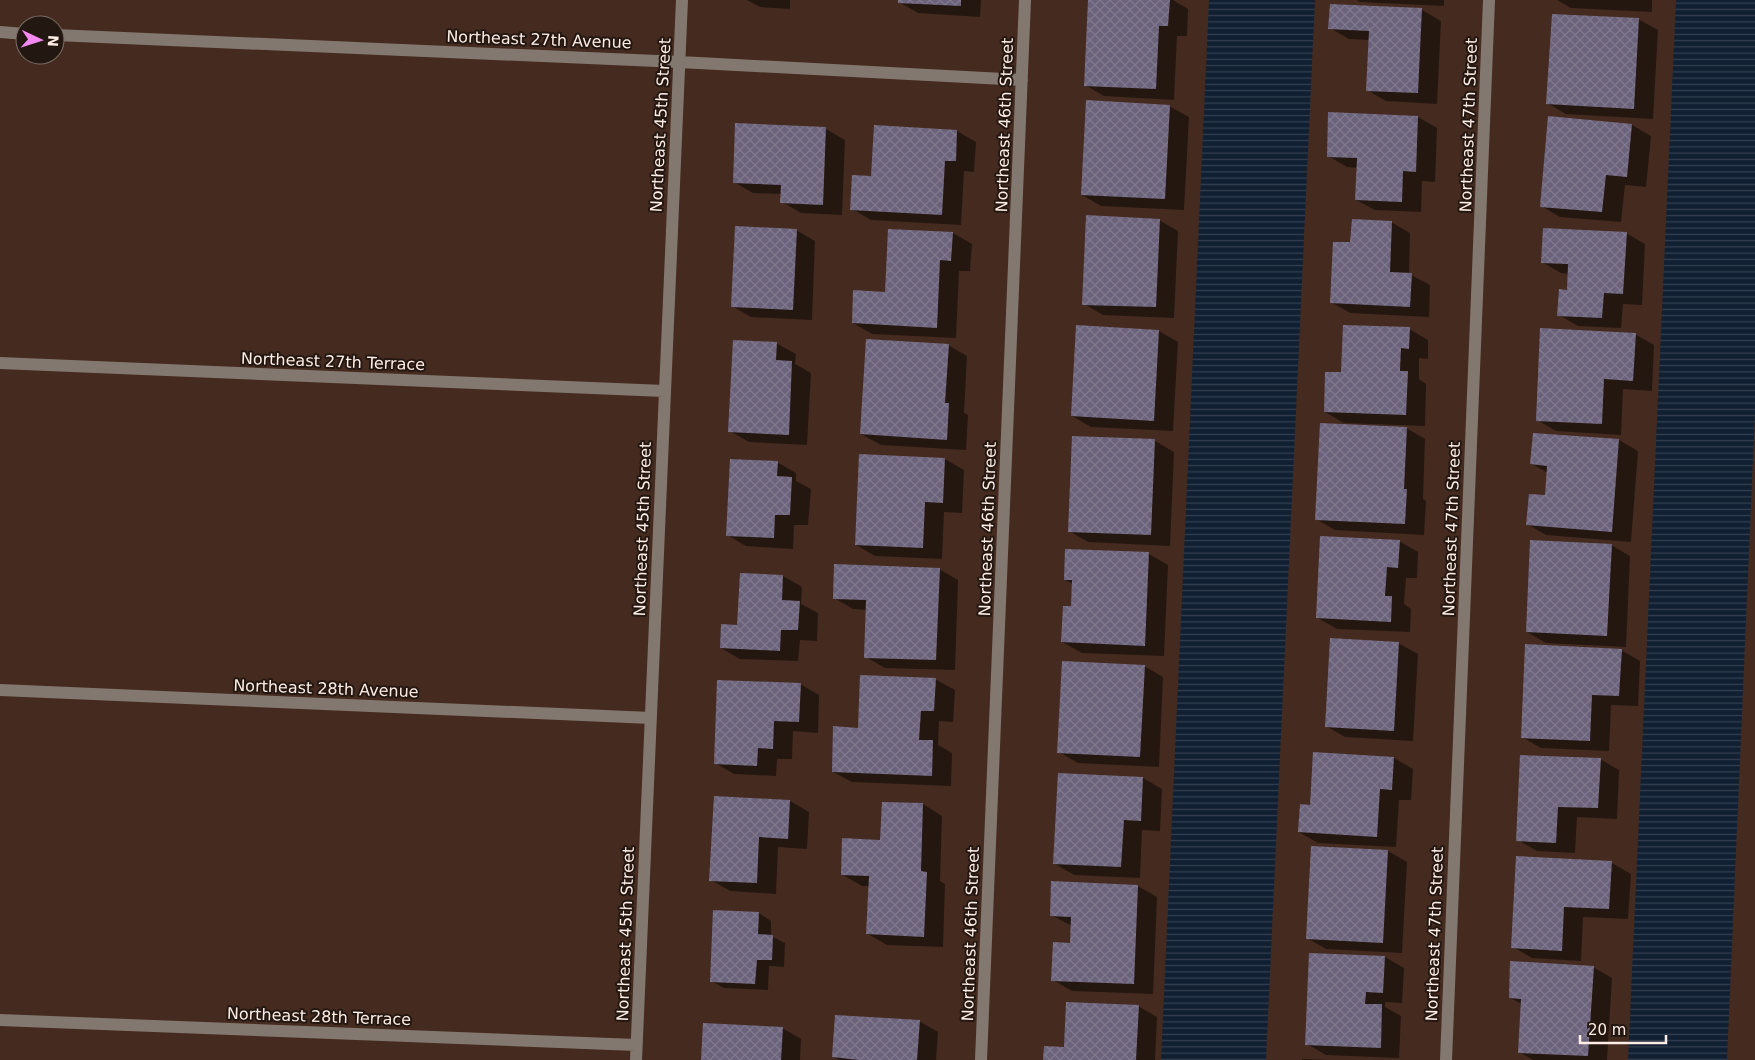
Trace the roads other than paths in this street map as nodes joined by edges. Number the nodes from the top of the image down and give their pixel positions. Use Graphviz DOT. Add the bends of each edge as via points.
graph roads {
  1 [pos="682,0"];
  2 [pos="1025,0"];
  3 [pos="1489,0"];
  4 [pos="0,32"];
  5 [pos="15,33"];
  6 [pos="65,35"];
  7 [pos="680,62"];
  8 [pos="1022,80"];
  9 [pos="0,363"];
  10 [pos="664,391"];
  11 [pos="0,690"];
  12 [pos="651,718"];
  13 [pos="0,1020"];
  14 [pos="636,1045"];
  15 [pos="636,1060"];
  16 [pos="981,1060"];
  17 [pos="1446,1060"];
  1 -- 7 [label="street, Northeast 45th Street"];
  2 -- 8 [label="street, Northeast 46th Street"];
  3 -- 17 [label="street, Northeast 47th Street"];
  4 -- 5 [label="street"];
  6 -- 7 [label="street, Northeast 27th Avenue"];
  7 -- 8 [label="street, Northeast 27th Avenue"];
  7 -- 10 [label="street, Northeast 45th Street"];
  8 -- 16 [label="street, Northeast 46th Street"];
  9 -- 10 [label="street, Northeast 27th Terrace"];
  10 -- 12 [label="street, Northeast 45th Street"];
  11 -- 12 [label="street, Northeast 28th Avenue"];
  12 -- 14 [label="street, Northeast 45th Street"];
  13 -- 14 [label="street, Northeast 28th Terrace"];
  14 -- 15 [label="street, Northeast 45th Street"];
}
